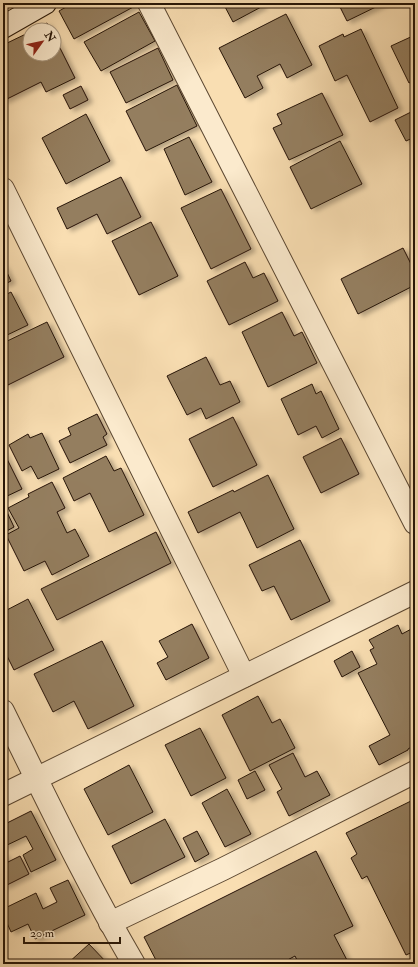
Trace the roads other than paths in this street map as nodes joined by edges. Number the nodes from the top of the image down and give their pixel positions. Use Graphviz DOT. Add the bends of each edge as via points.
graph roads {
  1 [pos="44,3"];
  2 [pos="149,3"];
  3 [pos="3,27"];
  4 [pos="3,189"];
  5 [pos="415,523"];
  6 [pos="415,592"];
  7 [pos="244,676"];
  8 [pos="3,711"];
  9 [pos="415,772"];
  10 [pos="37,779"];
  11 [pos="3,795"];
  12 [pos="110,923"];
  13 [pos="134,964"];
  1 -- 3 [label="street"];
  2 -- 5 [label="street"];
  4 -- 7 [label="street"];
  6 -- 7 [label="street"];
  7 -- 10 [label="street"];
  8 -- 10 [label="street"];
  9 -- 12 [label="street"];
  10 -- 11 [label="street"];
  10 -- 12 [label="street"];
  12 -- 13 [label="street"];
}
